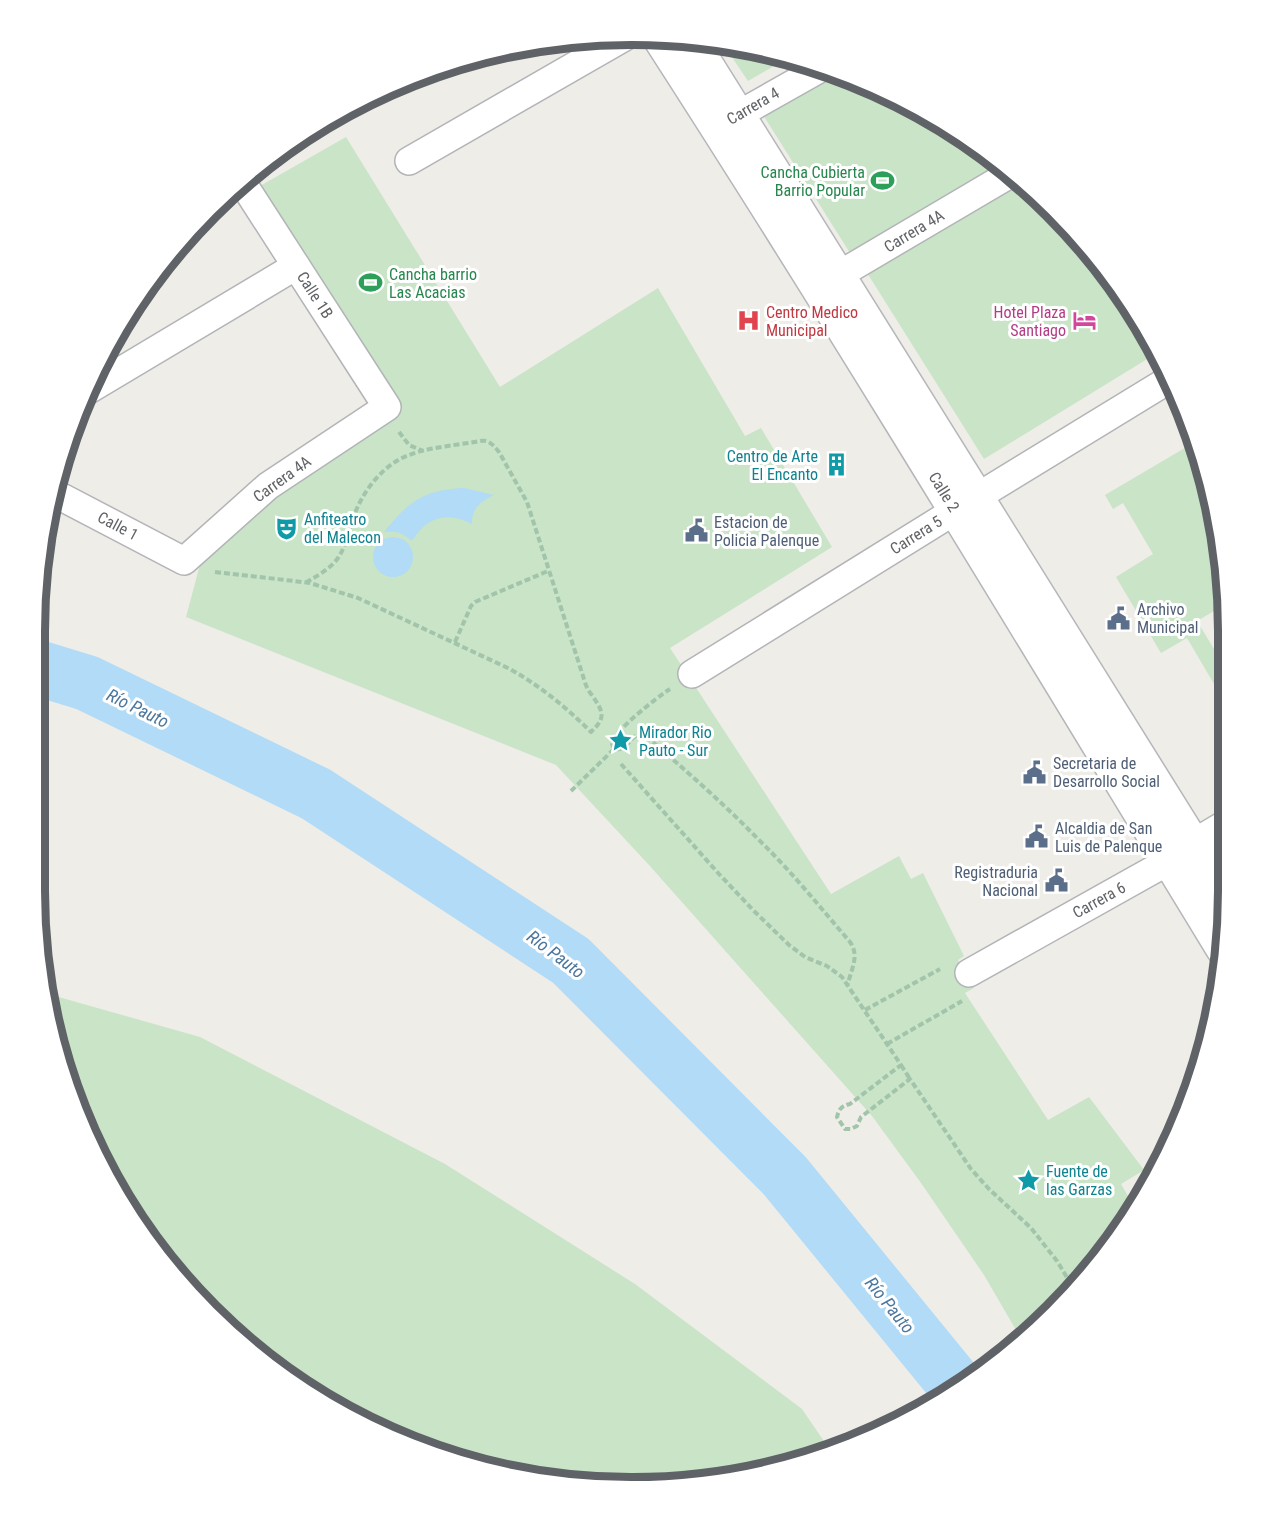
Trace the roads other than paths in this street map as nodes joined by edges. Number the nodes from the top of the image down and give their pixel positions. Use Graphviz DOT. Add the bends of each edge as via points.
graph roads {
  1 [pos="610,46"];
  2 [pos="666,46"];
  3 [pos="695,49"];
  4 [pos="811,73"];
  5 [pos="727,121"];
  6 [pos="410,161"];
  7 [pos="1003,178"];
  8 [pos="247,189"];
  9 [pos="296,266"];
  10 [pos="827,281"];
  11 [pos="100,383"];
  12 [pos="1163,383"];
  13 [pos="387,407"];
  14 [pos="61,497"];
  15 [pos="966,504"];
  16 [pos="184,561"];
  17 [pos="692,674"];
  18 [pos="1218,832"];
  19 [pos="1182,853"];
  20 [pos="1218,889"];
  21 [pos="1216,934"];
  22 [pos="969,973"];
  1 -- 6 [label="street"];
  2 -- 5 [label="street, Calle 2"];
  3 -- 5 [label="street, Calle 2"];
  4 -- 5 [label="street, Carrera 4"];
  5 -- 10 [label="street, Calle 2"];
  7 -- 10 [label="street, Carrera 4A"];
  8 -- 9 [label="street, Calle 1B"];
  9 -- 11 [label="street"];
  9 -- 13 [label="street, Calle 1B"];
  10 -- 15 [label="street, Calle 2"];
  12 -- 15 [label="street, Carrera 5"];
  13 -- 16 [label="street, Carrera 4A" via="268,486"];
  14 -- 16 [label="street, Calle 1"];
  15 -- 17 [label="street, Carrera 5"];
  15 -- 19 [label="street, Calle 2"];
  18 -- 19 [label="street, Carrera 6"];
  19 -- 20 [label="street, Calle 2"];
  19 -- 21 [label="street, Calle 2"];
  19 -- 22 [label="street, Carrera 6"];
}
